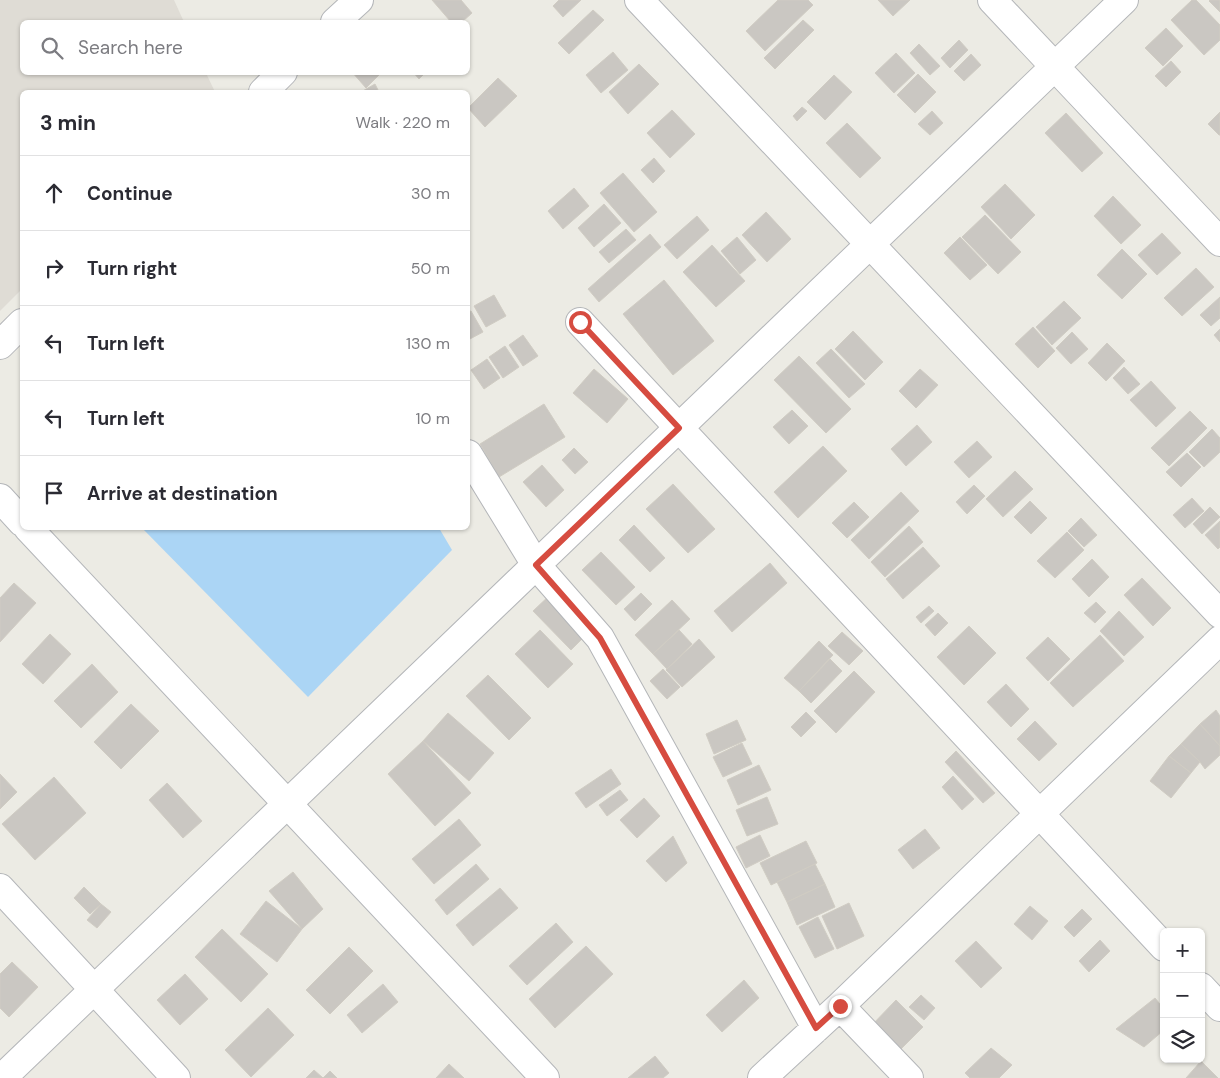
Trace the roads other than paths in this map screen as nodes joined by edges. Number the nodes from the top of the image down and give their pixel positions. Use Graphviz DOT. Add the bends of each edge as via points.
graph roads {
  1 [pos="359,0"];
  2 [pos="639,0"];
  3 [pos="992,0"];
  4 [pos="1124,0"];
  5 [pos="337,20"];
  6 [pos="1055,67"];
  7 [pos="280,75"];
  8 [pos="264,90"];
  9 [pos="1220,242"];
  10 [pos="870,244"];
  11 [pos="580,322"];
  12 [pos="20,325"];
  13 [pos="0,345"];
  14 [pos="679,428"];
  15 [pos="470,457"];
  16 [pos="0,498"];
  17 [pos="20,520"];
  18 [pos="30,530"];
  19 [pos="536,565"];
  20 [pos="1220,614"];
  21 [pos="1220,640"];
  22 [pos="287,804"];
  23 [pos="1040,814"];
  24 [pos="0,888"];
  25 [pos="1160,943"];
  26 [pos="94,990"];
  27 [pos="1205,991"];
  28 [pos="840,1006"];
  29 [pos="1220,1007"];
  30 [pos="816,1028"];
  31 [pos="2,1078"];
  32 [pos="176,1078"];
  33 [pos="545,1078"];
  34 [pos="762,1078"];
  35 [pos="909,1078"];
  1 -- 5 [label="street"];
  2 -- 10 [label="street"];
  3 -- 6 [label="street"];
  4 -- 6 [label="street"];
  6 -- 9 [label="street"];
  6 -- 10 [label="street"];
  7 -- 8 [label="street"];
  10 -- 14 [label="street"];
  10 -- 20 [label="street"];
  11 -- 14 [label="street"];
  12 -- 13 [label="street"];
  14 -- 19 [label="street"];
  14 -- 23 [label="street"];
  15 -- 19 [label="street"];
  16 -- 17 [label="street"];
  18 -- 22 [label="street"];
  19 -- 22 [label="street"];
  19 -- 30 [label="street" via="600,638"];
  21 -- 23 [label="street"];
  22 -- 26 [label="street"];
  22 -- 33 [label="street"];
  23 -- 25 [label="street"];
  23 -- 28 [label="street"];
  24 -- 26 [label="street"];
  26 -- 31 [label="street"];
  26 -- 32 [label="street"];
  27 -- 29 [label="street"];
  28 -- 30 [label="street"];
  28 -- 35 [label="street"];
  30 -- 34 [label="street"];
}
